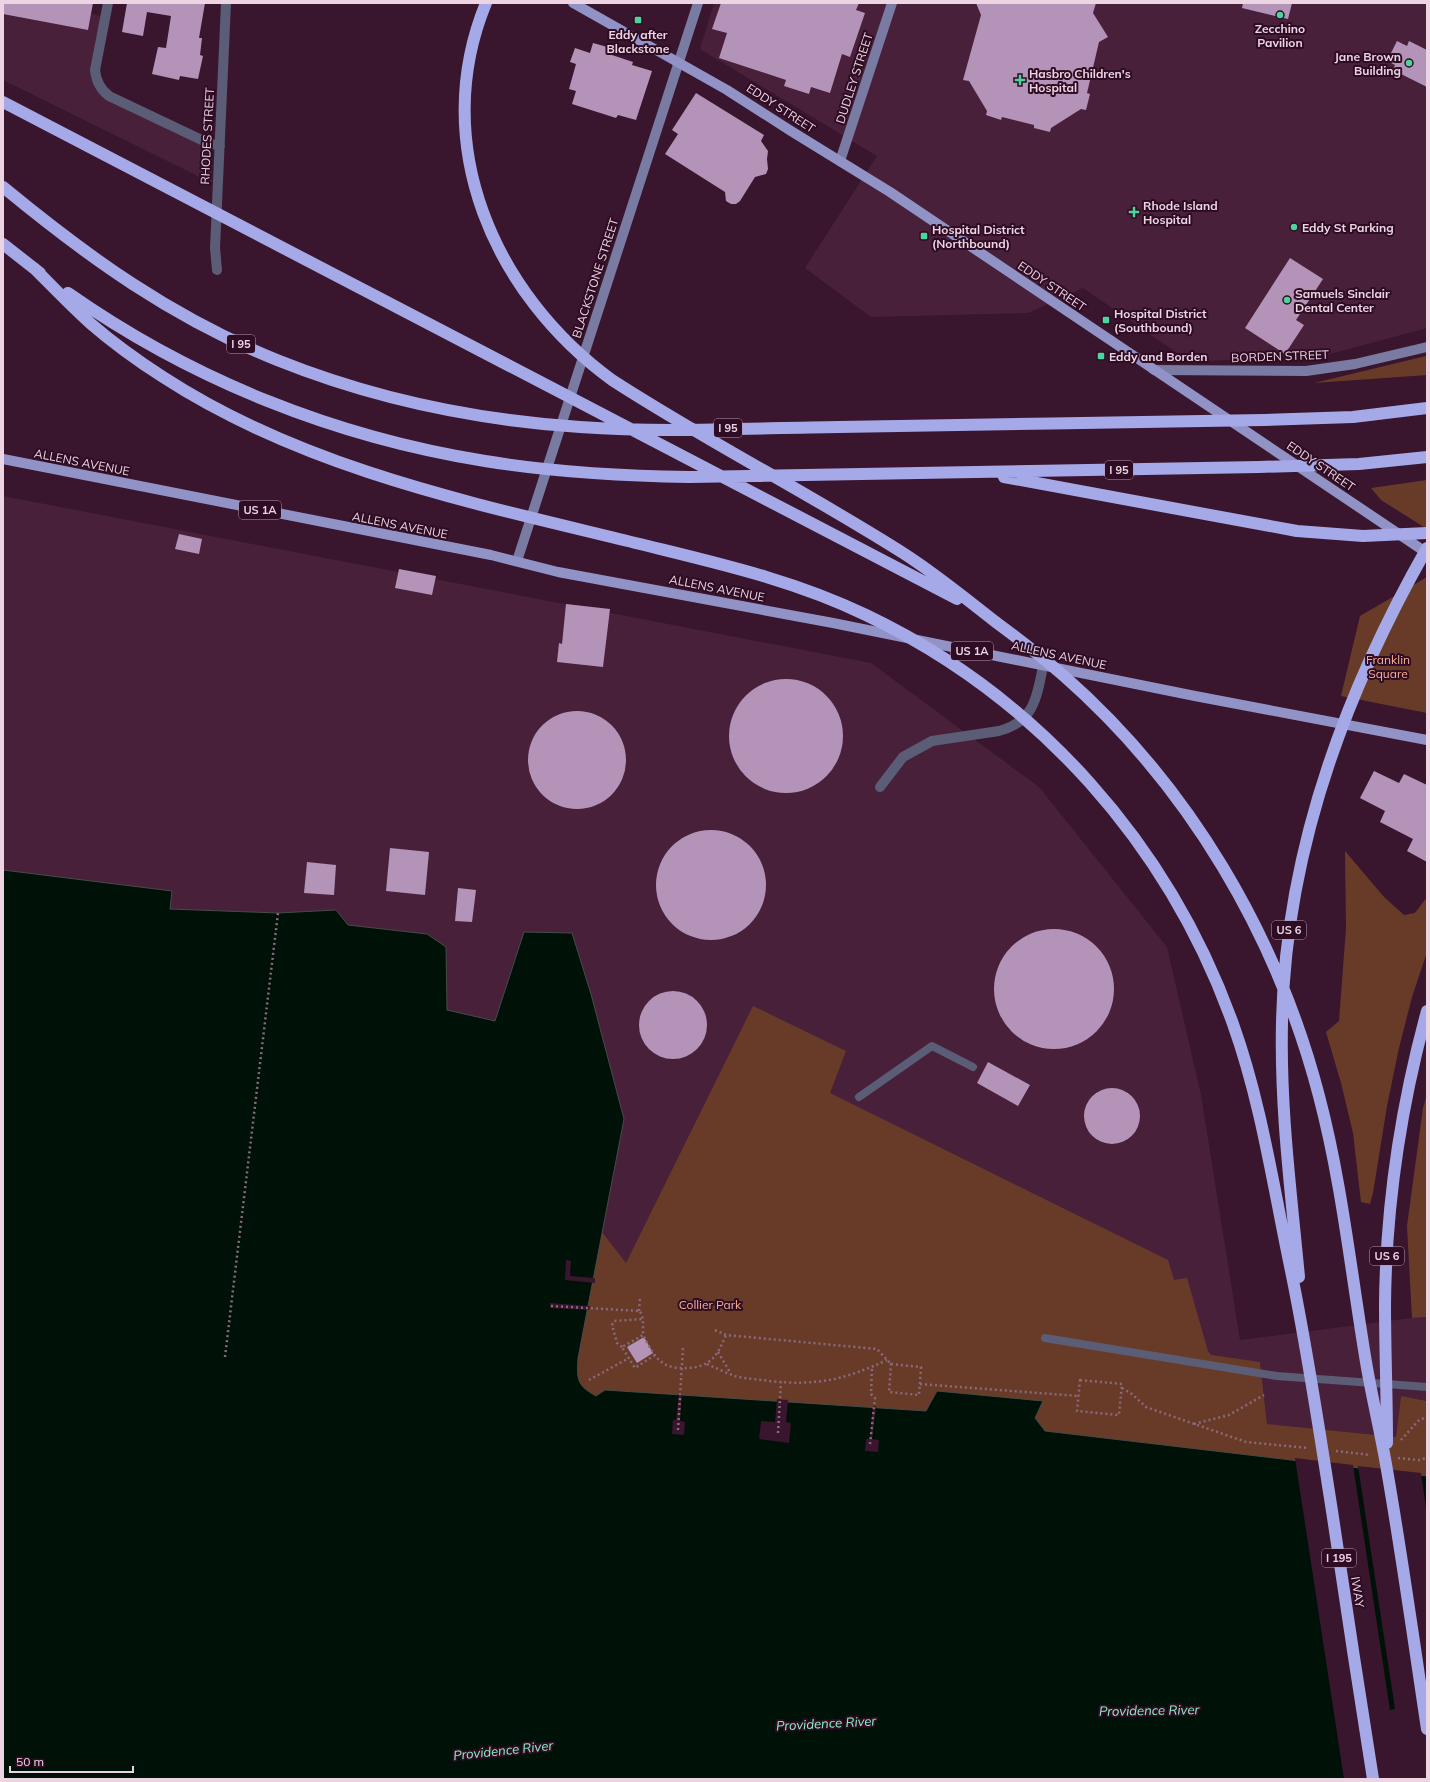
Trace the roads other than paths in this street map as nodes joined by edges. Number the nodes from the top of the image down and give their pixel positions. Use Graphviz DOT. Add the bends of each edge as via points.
graph roads {
  1 [pos="108,3"];
  2 [pos="226,3"];
  3 [pos="486,3"];
  4 [pos="573,3"];
  5 [pos="698,3"];
  6 [pos="892,3"];
  7 [pos="679,62"];
  8 [pos="3,102"];
  9 [pos="220,146"];
  10 [pos="840,161"];
  11 [pos="3,187"];
  12 [pos="3,244"];
  13 [pos="34,268"];
  14 [pos="217,270"];
  15 [pos="1427,347"];
  16 [pos="1154,370"];
  17 [pos="1427,408"];
  18 [pos="1427,457"];
  19 [pos="3,460"];
  20 [pos="980,473"];
  21 [pos="1427,533"];
  22 [pos="1427,548"];
  23 [pos="1427,553"];
  24 [pos="517,561"];
  25 [pos="994,621"];
  26 [pos="1043,666"];
  27 [pos="1427,740"];
  28 [pos="880,787"];
  29 [pos="1427,1012"];
  30 [pos="973,1067"];
  31 [pos="859,1097"];
  32 [pos="1045,1338"];
  33 [pos="1305,1338"];
  34 [pos="1427,1387"];
  35 [pos="1389,1463"];
  36 [pos="1427,1729"];
  37 [pos="1373,1779"];
  1 -- 9 [label="street" via="95,70 99,86 109,96 208,143"];
  2 -- 9 [label="street, RHODES STREET"];
  3 -- 25 [label="highway" via="471,48 464,107 474,184 499,250 510,271 536,308 564,340 612,380 902,552 967,598"];
  4 -- 7 [label="main road, EDDY STREET"];
  5 -- 7 [label="street, BLACKSTONE STREET"];
  6 -- 10 [label="street, DUDLEY STREET"];
  7 -- 10 [label="main road, EDDY STREET"];
  7 -- 24 [label="street, BLACKSTONE STREET"];
  8 -- 25 [label="highway" via="929,583"];
  9 -- 14 [label="street, RHODES STREET" via="215,248"];
  10 -- 16 [label="main road, EDDY STREET"];
  11 -- 17 [label="highway, I 95" via="73,244 122,278 173,310 276,360 358,388 435,408 515,421 574,427 690,429 1264,420 1353,417"];
  12 -- 13 [label="highway, I 95"];
  13 -- 20 [label="highway, I 95" via="88,307 202,372 314,418 378,438 442,453 592,473 689,477"];
  13 -- 33 [label="highway" via="91,324 117,344 168,381 247,423 321,455 396,482 755,573 799,587 894,629 946,659 1017,711 1061,752 1102,796 1152,861 1187,919 1213,972 1252,1085"];
  15 -- 16 [label="street, BORDEN STREET" via="1355,364 1306,371"];
  16 -- 23 [label="main road, EDDY STREET"];
  18 -- 20 [label="highway, I 95" via="1334,465"];
  19 -- 24 [label="main road, ALLENS AVENUE / US 1A"];
  20 -- 21 [label="highway" via="1298,531 1363,536"];
  22 -- 33 [label="highway, US 6" via="1376,647 1341,729 1313,814 1294,902 1283,992 1282,1081"];
  24 -- 26 [label="main road, ALLENS AVENUE / US 1A" via="558,572 833,623"];
  25 -- 35 [label="highway" via="1042,657 1097,707 1146,760 1183,807 1244,902 1302,1037 1320,1097 1333,1157 1372,1397"];
  26 -- 27 [label="main road, ALLENS AVENUE / US 1A"];
  26 -- 28 [label="street" via="1033,706 1022,721 1000,731 932,741 903,757"];
  29 -- 35 [label="highway, US 6" via="1413,1067 1398,1154 1388,1244 1386,1329"];
  30 -- 31 [label="lane" via="932,1046"];
  32 -- 34 [label="lane" via="1277,1376"];
  33 -- 37 [label="highway, IWAY / I 195"];
  35 -- 36 [label="highway"];
}
